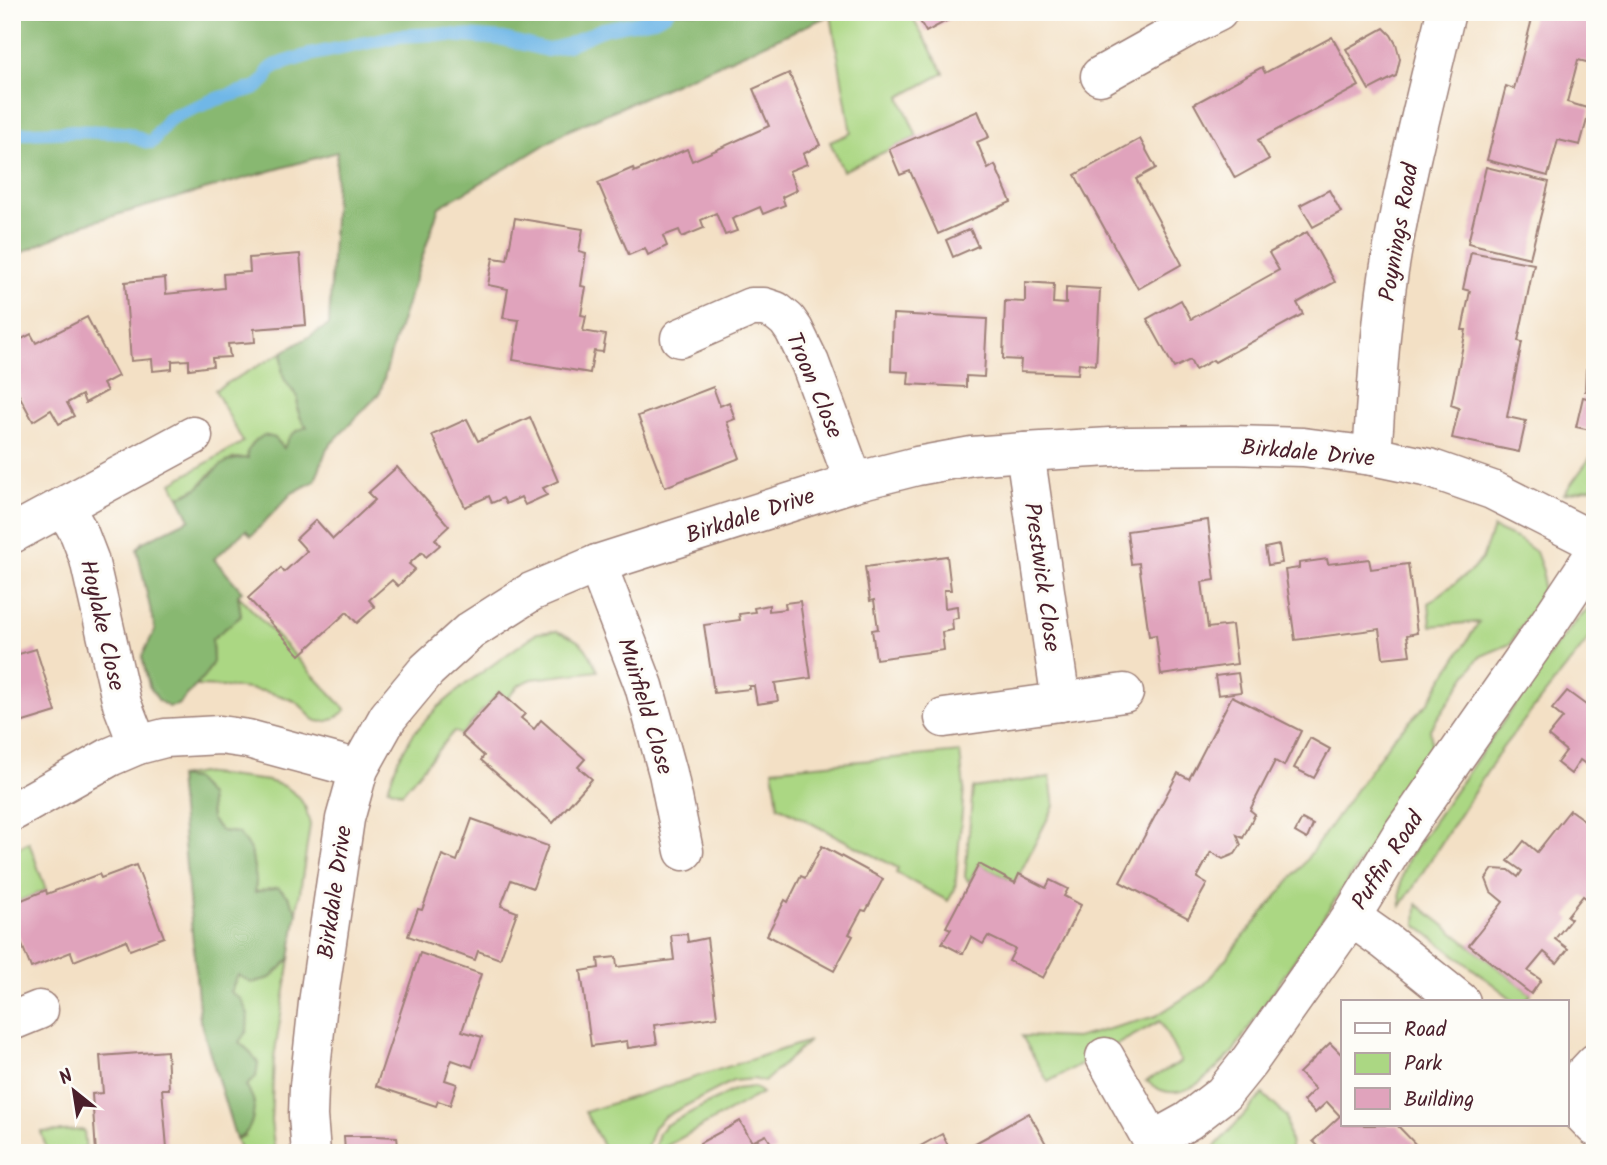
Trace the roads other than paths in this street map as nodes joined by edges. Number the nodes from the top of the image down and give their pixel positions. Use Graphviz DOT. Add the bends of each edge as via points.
graph roads {
  1 [pos="1219,12"];
  2 [pos="1446,12"];
  3 [pos="1100,76"];
  4 [pos="680,338"];
  5 [pos="193,436"];
  6 [pos="1025,452"];
  7 [pos="1372,456"];
  8 [pos="854,482"];
  9 [pos="64,506"];
  10 [pos="12,534"];
  11 [pos="1595,542"];
  12 [pos="1595,554"];
  13 [pos="597,564"];
  14 [pos="1124,693"];
  15 [pos="1061,702"];
  16 [pos="944,718"];
  17 [pos="138,746"];
  18 [pos="359,769"];
  19 [pos="12,812"];
  20 [pos="684,851"];
  21 [pos="1350,917"];
  22 [pos="1458,1000"];
  23 [pos="1105,1056"];
  24 [pos="1595,1063"];
  25 [pos="1568,1095"];
  26 [pos="1568,1097"];
  27 [pos="1595,1127"];
  28 [pos="1155,1147"];
  29 [pos="311,1153"];
  1 -- 3 [label="street"];
  2 -- 7 [label="street, Poynings Road" via="1392,255"];
  4 -- 8 [label="street, Troon Close" via="751,307 776,311 787,320 810,363"];
  5 -- 9 [label="street"];
  6 -- 7 [label="street, Birkdale Drive" via="1230,445 1303,447"];
  6 -- 8 [label="street, Birkdale Drive" via="972,456"];
  6 -- 15 [label="street, Prestwick Close"];
  7 -- 11 [label="street, Birkdale Drive" via="1429,468 1492,490"];
  8 -- 13 [label="street, Birkdale Drive"];
  9 -- 10 [label="street"];
  9 -- 17 [label="street, Hoylake Close" via="89,559 122,704"];
  12 -- 21 [label="street, Puffin Road" via="1401,835"];
  13 -- 18 [label="street, Birkdale Drive" via="531,592 470,631 427,670 388,717"];
  13 -- 20 [label="street, Muirfield Close" via="644,685"];
  14 -- 15 [label="street"];
  15 -- 16 [label="street"];
  17 -- 18 [label="street" via="164,738 220,735 248,738"];
  17 -- 19 [label="street"];
  18 -- 29 [label="street, Birkdale Drive" via="345,818 318,1003 309,1086"];
  21 -- 22 [label="street"];
  21 -- 28 [label="street, Puffin Road" via="1223,1094"];
  23 -- 28 [label="street, Puffin Road"];
  24 -- 25 [label="street"];
  26 -- 27 [label="street"];
}
